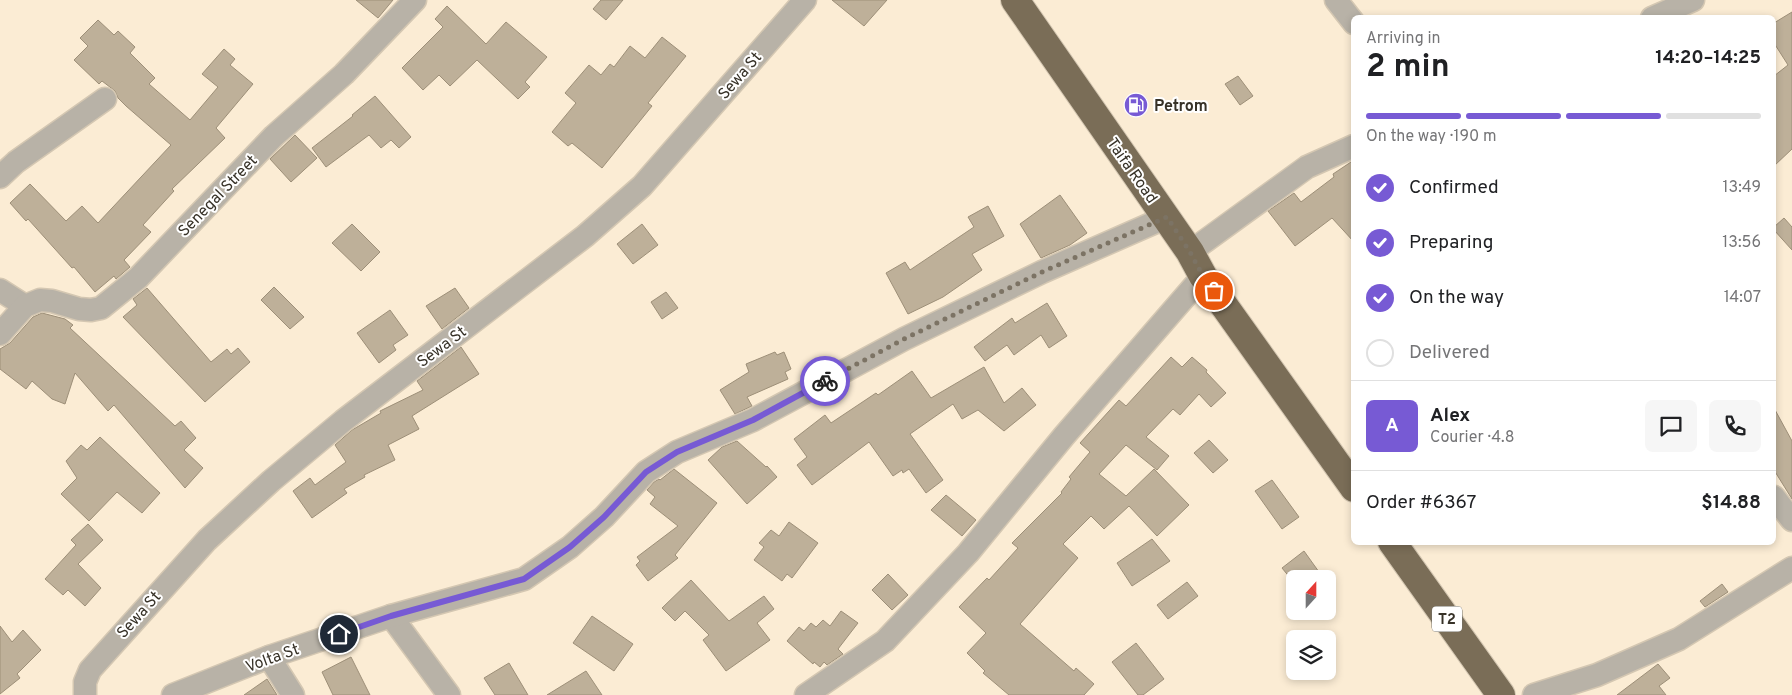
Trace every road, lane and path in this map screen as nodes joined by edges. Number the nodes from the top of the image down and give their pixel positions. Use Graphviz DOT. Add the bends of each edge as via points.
graph roads {
  1 [pos="415,0"];
  2 [pos="805,0"];
  3 [pos="1015,0"];
  4 [pos="1336,0"];
  5 [pos="1692,0"];
  6 [pos="1659,15"];
  7 [pos="1351,19"];
  8 [pos="105,99"];
  9 [pos="1351,147"];
  10 [pos="0,177"];
  11 [pos="1167,217"];
  12 [pos="1190,252"];
  13 [pos="1203,276"];
  14 [pos="0,290"];
  15 [pos="25,306"];
  16 [pos="0,334"];
  17 [pos="1351,484"];
  18 [pos="1394,545"];
  19 [pos="1792,568"];
  20 [pos="391,616"];
  21 [pos="269,657"];
  22 [pos="809,694"];
  23 [pos="85,695"];
  24 [pos="173,695"];
  25 [pos="293,695"];
  26 [pos="450,695"];
  27 [pos="1501,695"];
  28 [pos="1534,695"];
  1 -- 15 [label="street, Senegal Street" via="344,74 274,136 138,278 101,308 79,310 40,300"];
  2 -- 23 [label="street, Sewa St" via="642,186 584,236 343,421 207,540 90,670 85,682"];
  3 -- 11 [label="highway, Taifa Road"];
  4 -- 7 [label="street"];
  5 -- 6 [label="street"];
  8 -- 10 [label="street"];
  9 -- 12 [label="street" via="1306,167"];
  11 -- 12 [label="highway, Taifa Road"];
  11 -- 20 [label="street, Volta St" via="1042,272 904,339 753,420 677,452 646,472 604,517 524,579"];
  12 -- 13 [label="highway, Taifa Road"];
  13 -- 17 [label="highway, Taifa Road"];
  13 -- 22 [label="street" via="968,553 885,641"];
  14 -- 15 [label="street"];
  15 -- 16 [label="street"];
  18 -- 27 [label="highway, T2"];
  19 -- 28 [label="street" via="1679,639 1597,675"];
  20 -- 21 [label="street, Volta St"];
  20 -- 26 [label="street"];
  21 -- 24 [label="street, Volta St"];
  21 -- 25 [label="street"];
}
